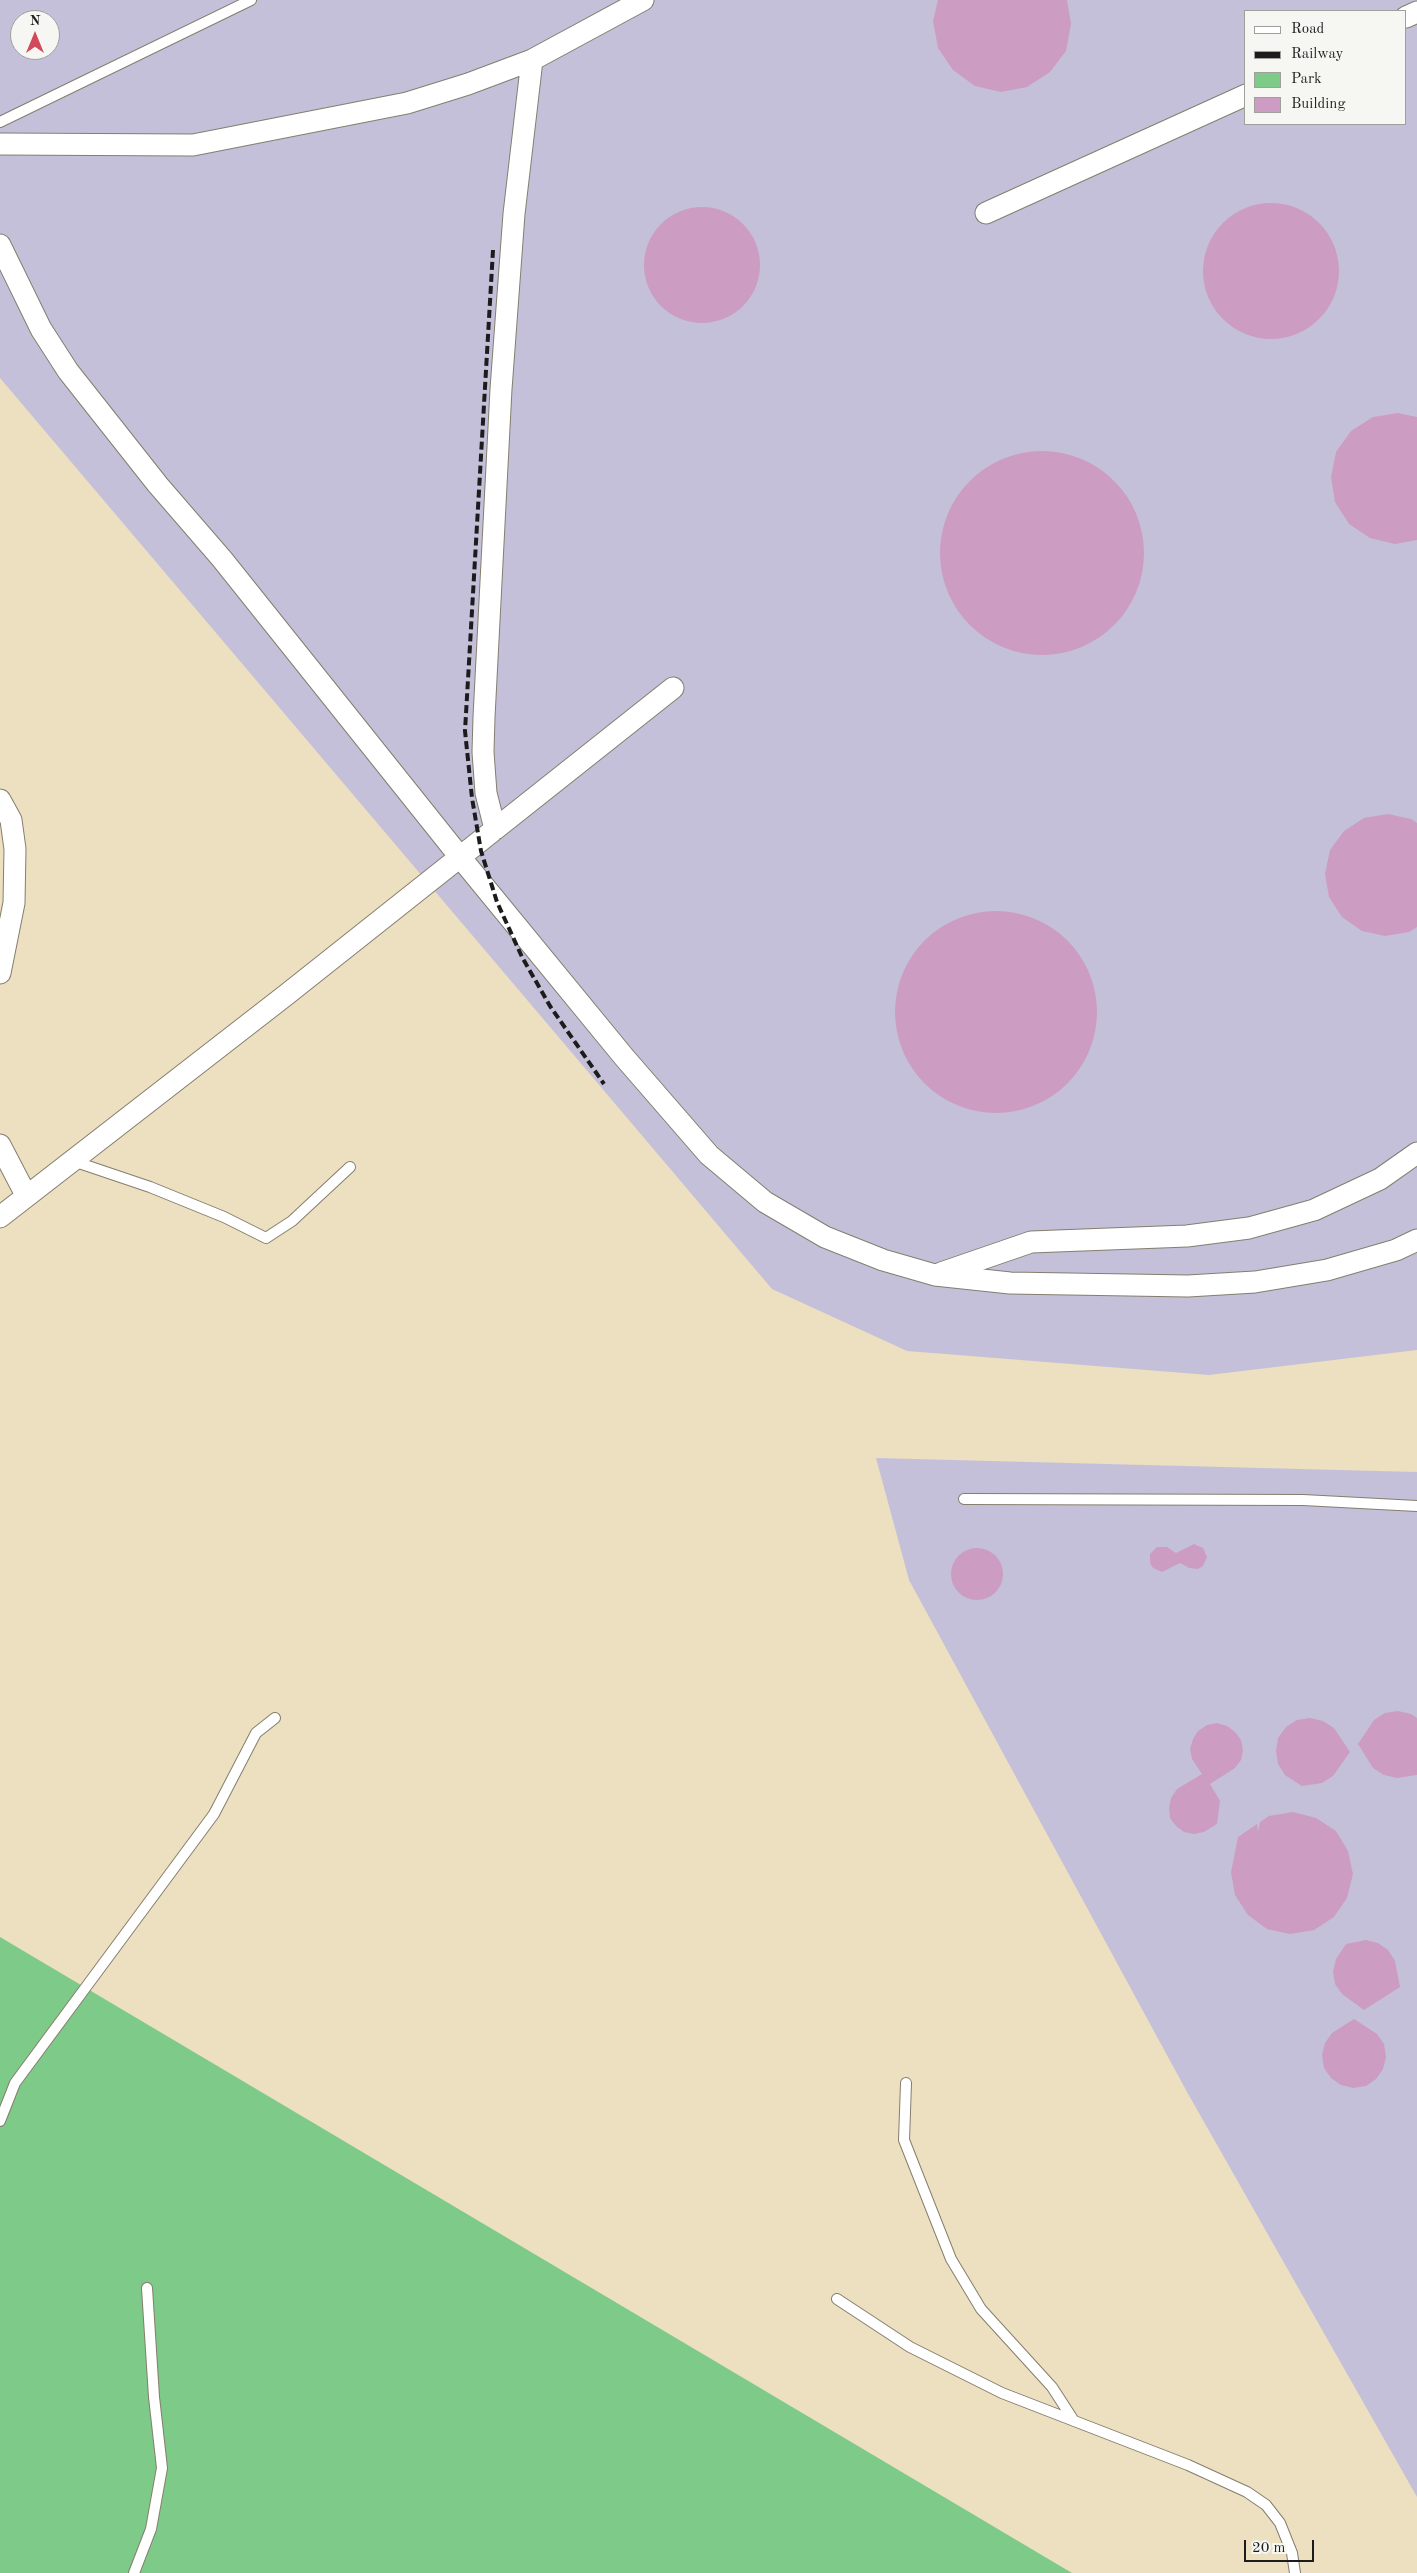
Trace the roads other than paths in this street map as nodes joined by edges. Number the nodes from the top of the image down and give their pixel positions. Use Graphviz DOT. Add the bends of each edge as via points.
graph roads {
  1 [pos="643,0"];
  2 [pos="245,1"];
  3 [pos="532,60"];
  4 [pos="1244,96"];
  5 [pos="0,122"];
  6 [pos="0,144"];
  7 [pos="986,212"];
  8 [pos="0,245"];
  9 [pos="673,688"];
  10 [pos="0,800"];
  11 [pos="495,829"];
  12 [pos="460,857"];
  13 [pos="0,973"];
  14 [pos="0,1145"];
  15 [pos="1417,1153"];
  16 [pos="72,1160"];
  17 [pos="350,1167"];
  18 [pos="26,1195"];
  19 [pos="0,1217"];
  20 [pos="1417,1240"];
  21 [pos="935,1275"];
  22 [pos="964,1499"];
  23 [pos="1417,1506"];
  24 [pos="275,1718"];
  25 [pos="906,2083"];
  26 [pos="0,2121"];
  27 [pos="147,2288"];
  28 [pos="837,2299"];
  29 [pos="1074,2421"];
  30 [pos="134,2573"];
  31 [pos="1294,2573"];
  1 -- 3 [label="street"];
  2 -- 5 [label="lane"];
  3 -- 6 [label="street" via="407,103 192,145"];
  3 -- 11 [label="street" via="514,214 484,717 486,792"];
  4 -- 7 [label="street"];
  8 -- 12 [label="street" via="41,329 68,371"];
  9 -- 11 [label="street"];
  10 -- 13 [label="street" via="11,820 14,849 14,903"];
  11 -- 12 [label="street"];
  12 -- 16 [label="street"];
  12 -- 21 [label="street" via="708,1155 765,1202 826,1237 883,1260"];
  14 -- 18 [label="street"];
  15 -- 21 [label="street" via="1380,1179 1314,1210 1250,1228 1186,1236 1031,1242"];
  16 -- 17 [label="lane" via="150,1187 266,1238 292,1221"];
  16 -- 18 [label="street"];
  18 -- 19 [label="street"];
  20 -- 21 [label="street" via="1396,1250 1327,1270 1255,1282 1188,1286 1019,1283"];
  22 -- 23 [label="lane" via="1303,1500"];
  24 -- 26 [label="lane" via="256,1733 214,1814 15,2082"];
  25 -- 29 [label="lane" via="904,2140 951,2259 981,2309 1052,2387"];
  27 -- 30 [label="lane" via="162,2468 151,2530"];
  28 -- 29 [label="lane" via="919,2351 1002,2393"];
  29 -- 31 [label="lane" via="1188,2465 1247,2492 1266,2505 1280,2523 1292,2553"];
}
